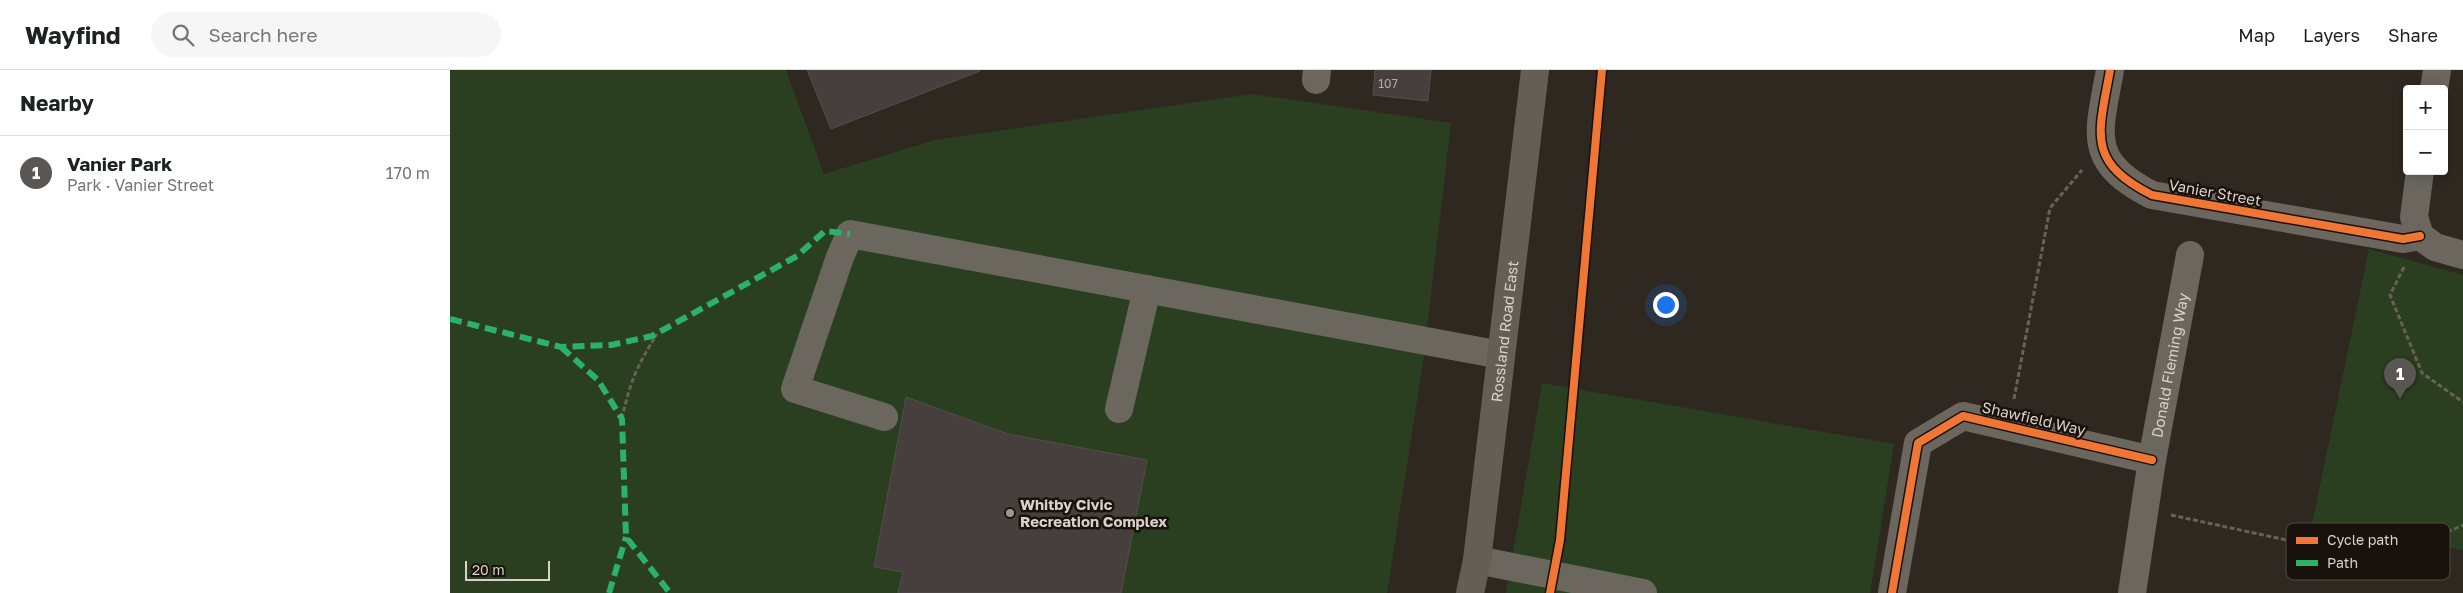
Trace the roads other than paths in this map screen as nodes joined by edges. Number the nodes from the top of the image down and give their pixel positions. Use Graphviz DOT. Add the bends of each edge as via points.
graph roads {
  1 [pos="1535,70"];
  2 [pos="2110,70"];
  3 [pos="2437,70"];
  4 [pos="2435,85"];
  5 [pos="2419,175"];
  6 [pos="2420,236"];
  7 [pos="2463,255"];
  8 [pos="2190,256"];
  9 [pos="1147,289"];
  10 [pos="1501,354"];
  11 [pos="1119,409"];
  12 [pos="884,417"];
  13 [pos="2152,460"];
  14 [pos="1477,560"];
  15 [pos="1470,593"];
  16 [pos="1643,593"];
  17 [pos="1892,593"];
  18 [pos="2132,593"];
  1 -- 10 [label="main road, Rossland Road East"];
  2 -- 6 [label="street, Vanier Street" via="2100,128 2100,148 2129,184 2152,195 2403,239"];
  3 -- 4 [label="street"];
  5 -- 6 [label="street" via="2414,217"];
  6 -- 7 [label="street" via="2435,248"];
  8 -- 13 [label="street, Donald Fleming Way"];
  9 -- 10 [label="street"];
  9 -- 11 [label="street"];
  9 -- 12 [label="street" via="850,234 795,389"];
  10 -- 14 [label="main road, Rossland Road East"];
  13 -- 17 [label="street, Shawfield Way" via="1963,416 1918,443"];
  13 -- 18 [label="street, Donald Fleming Way"];
  14 -- 15 [label="main road, Rossland Road East"];
  14 -- 16 [label="street"];
}
